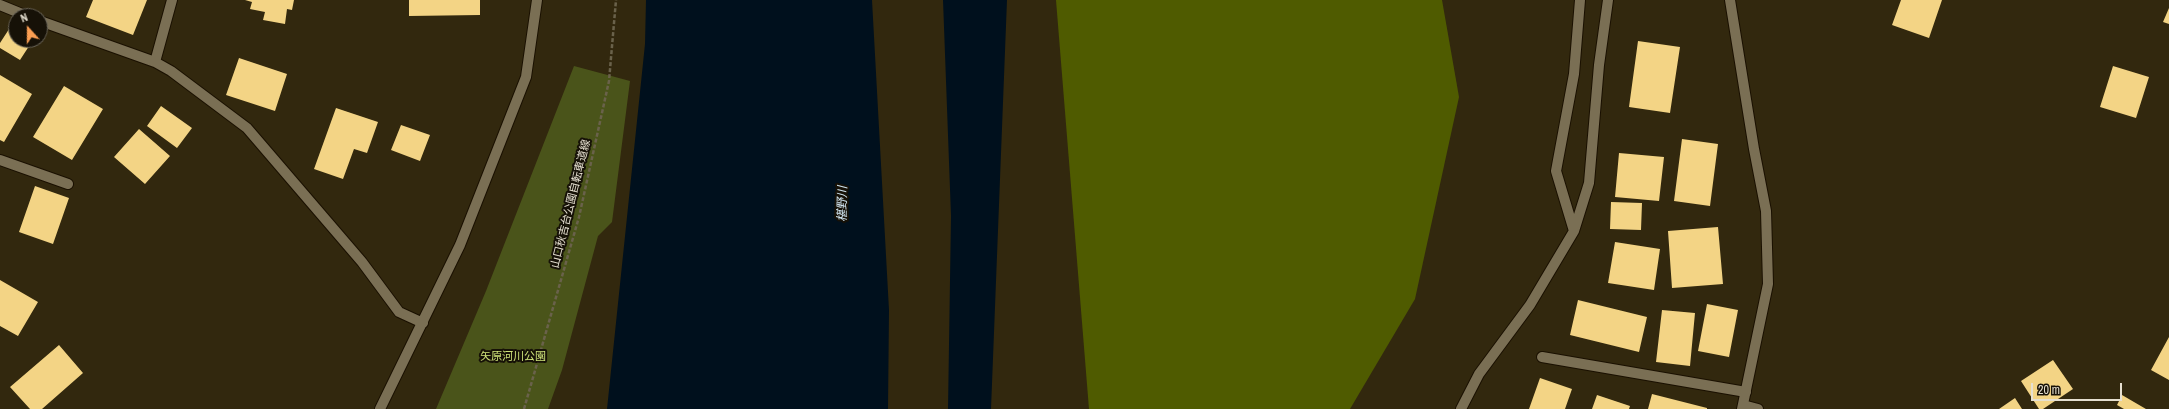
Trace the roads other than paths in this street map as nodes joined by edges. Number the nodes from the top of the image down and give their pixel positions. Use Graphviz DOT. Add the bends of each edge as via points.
graph roads {
  1 [pos="172,0"];
  2 [pos="537,0"];
  3 [pos="1580,0"];
  4 [pos="1608,0"];
  5 [pos="1730,0"];
  6 [pos="48,24"];
  7 [pos="155,62"];
  8 [pos="0,160"];
  9 [pos="68,184"];
  10 [pos="1574,231"];
  11 [pos="423,323"];
  12 [pos="1542,357"];
  13 [pos="1746,392"];
  14 [pos="1743,407"];
  15 [pos="380,409"];
  16 [pos="1460,409"];
  17 [pos="1758,409"];
  1 -- 7 [label="street"];
  2 -- 11 [label="street" via="526,77 460,245"];
  3 -- 10 [label="street" via="1574,74 1556,171"];
  4 -- 10 [label="street" via="1599,65 1589,184"];
  5 -- 13 [label="street" via="1766,211 1768,284"];
  6 -- 7 [label="street"];
  7 -- 11 [label="street" via="171,71 247,128 362,262 399,312"];
  8 -- 9 [label="street"];
  10 -- 16 [label="street" via="1530,304 1479,374"];
  11 -- 15 [label="street"];
  12 -- 13 [label="street"];
  13 -- 14 [label="street"];
  14 -- 17 [label="street"];
}
